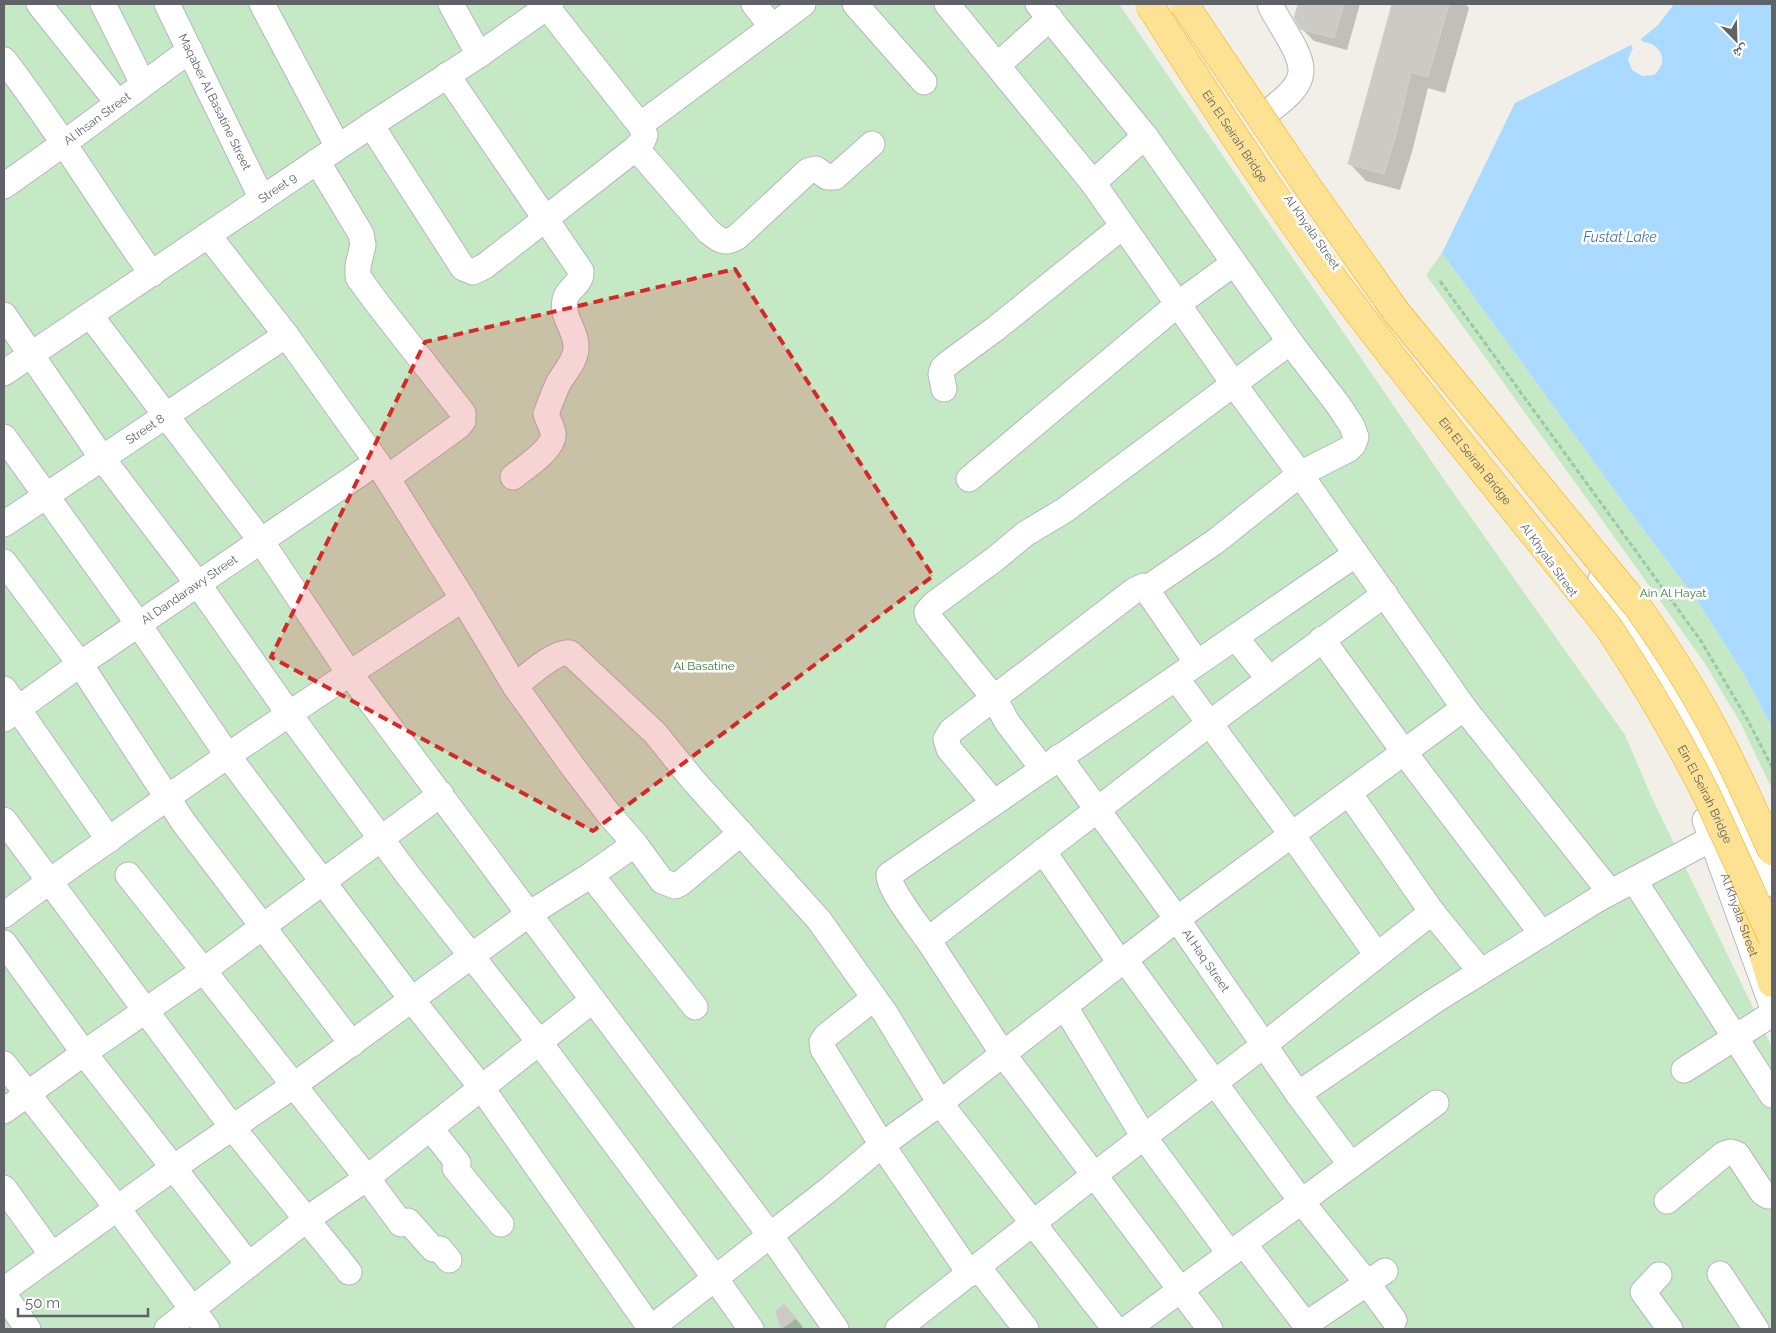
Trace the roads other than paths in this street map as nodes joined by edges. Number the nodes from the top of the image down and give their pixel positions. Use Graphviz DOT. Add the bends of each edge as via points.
graph roads {
  1 [pos="39,4"];
  2 [pos="103,4"];
  3 [pos="167,4"];
  4 [pos="262,4"];
  5 [pos="451,4"];
  6 [pos="754,4"];
  7 [pos="803,4"];
  8 [pos="855,4"];
  9 [pos="947,4"];
  10 [pos="1149,4"];
  11 [pos="1155,4"];
  12 [pos="1184,4"];
  13 [pos="1193,4"];
  14 [pos="1270,4"];
  15 [pos="549,5"];
  16 [pos="1044,11"];
  17 [pos="772,27"];
  18 [pos="190,50"];
  19 [pos="478,55"];
  20 [pos="4,60"];
  21 [pos="998,65"];
  22 [pos="447,75"];
  23 [pos="924,82"];
  24 [pos="143,84"];
  25 [pos="118,103"];
  26 [pos="1264,105"];
  27 [pos="1233,117"];
  28 [pos="371,125"];
  29 [pos="1145,136"];
  30 [pos="638,137"];
  31 [pos="63,144"];
  32 [pos="872,144"];
  33 [pos="338,146"];
  34 [pos="317,161"];
  35 [pos="1093,183"];
  36 [pos="4,186"];
  37 [pos="262,199"];
  38 [pos="547,219"];
  39 [pos="1123,226"];
  40 [pos="208,235"];
  41 [pos="1234,263"];
  42 [pos="152,274"];
  43 [pos="1178,304"];
  44 [pos="4,315"];
  45 [pos="90,315"];
  46 [pos="286,335"];
  47 [pos="1290,342"];
  48 [pos="30,354"];
  49 [pos="4,373"];
  50 [pos="1233,383"];
  51 [pos="944,389"];
  52 [pos="166,415"];
  53 [pos="4,437"];
  54 [pos="102,458"];
  55 [pos="382,470"];
  56 [pos="1300,474"];
  57 [pos="513,477"];
  58 [pos="969,479"];
  59 [pos="46,496"];
  60 [pos="4,524"];
  61 [pos="261,541"];
  62 [pos="1356,554"];
  63 [pos="4,562"];
  64 [pos="198,584"];
  65 [pos="1146,589"];
  66 [pos="1385,594"];
  67 [pos="463,599"];
  68 [pos="139,625"];
  69 [pos="1235,637"];
  70 [pos="1322,639"];
  71 [pos="1197,663"];
  72 [pos="80,664"];
  73 [pos="349,673"];
  74 [pos="1176,678"];
  75 [pos="1269,678"];
  76 [pos="515,686"];
  77 [pos="994,698"];
  78 [pos="8,706"];
  79 [pos="1464,708"];
  80 [pos="290,714"];
  81 [pos="1210,723"];
  82 [pos="1404,752"];
  83 [pos="228,756"];
  84 [pos="1051,763"];
  85 [pos="1350,793"];
  86 [pos="441,794"];
  87 [pos="167,797"];
  88 [pos="994,803"];
  89 [pos="1097,809"];
  90 [pos="4,820"];
  91 [pos="741,833"];
  92 [pos="1292,835"];
  93 [pos="382,838"];
  94 [pos="1713,838"];
  95 [pos="108,840"];
  96 [pos="635,844"];
  97 [pos="1043,851"];
  98 [pos="1772,851"];
  99 [pos="128,875"];
  100 [pos="591,875"];
  101 [pos="1634,880"];
  102 [pos="323,881"];
  103 [pos="48,882"];
  104 [pos="1759,882"];
  105 [pos="1610,892"];
  106 [pos="1432,912"];
  107 [pos="529,914"];
  108 [pos="4,915"];
  109 [pos="1177,919"];
  110 [pos="262,926"];
  111 [pos="1542,934"];
  112 [pos="1772,937"];
  113 [pos="928,940"];
  114 [pos="4,943"];
  115 [pos="1377,955"];
  116 [pos="471,956"];
  117 [pos="1123,962"];
  118 [pos="204,971"];
  119 [pos="1481,972"];
  120 [pos="1772,983"];
  121 [pos="874,998"];
  122 [pos="412,1000"];
  123 [pos="593,1000"];
  124 [pos="1772,1006"];
  125 [pos="695,1007"];
  126 [pos="1065,1007"];
  127 [pos="145,1011"];
  128 [pos="1772,1014"];
  129 [pos="1735,1037"];
  130 [pos="540,1043"];
  131 [pos="352,1044"];
  132 [pos="1264,1045"];
  133 [pos="84,1053"];
  134 [pos="1003,1054"];
  135 [pos="4,1064"];
  136 [pos="1684,1070"];
  137 [pos="1215,1083"];
  138 [pos="294,1086"];
  139 [pos="481,1087"];
  140 [pos="26,1094"];
  141 [pos="1298,1094"];
  142 [pos="1772,1095"];
  143 [pos="940,1103"];
  144 [pos="1436,1103"];
  145 [pos="4,1111"];
  146 [pos="232,1127"];
  147 [pos="430,1128"];
  148 [pos="1144,1138"];
  149 [pos="882,1146"];
  150 [pos="1351,1166"];
  151 [pos="173,1168"];
  152 [pos="1093,1176"];
  153 [pos="367,1178"];
  154 [pos="4,1188"];
  155 [pos="1772,1196"];
  156 [pos="1301,1201"];
  157 [pos="1667,1201"];
  158 [pos="118,1209"];
  159 [pos="307,1218"];
  160 [pos="501,1224"];
  161 [pos="1033,1225"];
  162 [pos="770,1235"];
  163 [pos="1237,1249"];
  164 [pos="52,1255"];
  165 [pos="449,1260"];
  166 [pos="249,1265"];
  167 [pos="974,1271"];
  168 [pos="350,1272"];
  169 [pos="1720,1274"];
  170 [pos="1659,1275"];
  171 [pos="1376,1277"];
  172 [pos="715,1278"];
  173 [pos="4,1290"];
  174 [pos="1179,1290"];
  175 [pos="4,1295"];
  176 [pos="200,1320"];
  177 [pos="1394,1320"];
  178 [pos="1307,1327"];
  179 [pos="28,1329"];
  180 [pos="167,1329"];
  181 [pos="650,1329"];
  182 [pos="751,1329"];
  183 [pos="836,1329"];
  184 [pos="898,1329"];
  185 [pos="1026,1329"];
  186 [pos="1115,1329"];
  187 [pos="1127,1329"];
  188 [pos="1210,1329"];
  189 [pos="1670,1329"];
  190 [pos="1756,1329"];
  1 -- 25 [label="street"];
  2 -- 24 [label="street"];
  3 -- 18 [label="street, Maqaber Al Basatine Street"];
  4 -- 33 [label="street"];
  5 -- 19 [label="street"];
  6 -- 17 [label="street"];
  7 -- 17 [label="street"];
  8 -- 23 [label="street"];
  9 -- 21 [label="street"];
  10 -- 104 [label="highway, Ein El Seirah Bridge, bridge" via="1277,199 1371,328 1609,628"];
  11 -- 27 [label="street, Al Khyala Street"];
  12 -- 98 [label="highway, bridge" via="1397,314 1657,634 1716,733"];
  13 -- 26 [label="street"];
  14 -- 26 [label="street" via="1298,52 1301,69 1298,83 1289,96"];
  15 -- 19 [label="street, Street 9"];
  15 -- 30 [label="street"];
  16 -- 21 [label="street"];
  16 -- 29 [label="street"];
  17 -- 30 [label="street"];
  18 -- 24 [label="street, Al Ihsan Street"];
  18 -- 37 [label="street, Maqaber Al Basatine Street"];
  19 -- 22 [label="street, Street 9"];
  20 -- 31 [label="street"];
  21 -- 35 [label="street"];
  22 -- 28 [label="street, Street 9"];
  22 -- 38 [label="street"];
  24 -- 25 [label="street, Al Ihsan Street"];
  25 -- 31 [label="street, Al Ihsan Street"];
  26 -- 27 [label="street"];
  26 -- 104 [label="street" via="1344,224 1647,646 1722,774"];
  27 -- 94 [label="street, Al Khyala Street" via="1318,242 1624,663 1659,723"];
  28 -- 33 [label="street, Street 9"];
  28 -- 38 [label="street" via="459,263 468,271 478,271"];
  29 -- 35 [label="street"];
  29 -- 41 [label="street"];
  30 -- 32 [label="street" via="708,232 727,242 737,237 808,171 816,169 826,178 835,177"];
  30 -- 38 [label="street"];
  31 -- 36 [label="street, Al Ihsan Street"];
  31 -- 42 [label="street"];
  33 -- 34 [label="street, Street 9"];
  34 -- 37 [label="street, Street 9"];
  34 -- 55 [label="street, Al Dandarawy Street" via="361,234 363,245 358,277 463,413 459,426"];
  35 -- 39 [label="street"];
  37 -- 40 [label="street, Street 9"];
  38 -- 57 [label="street" via="581,271 579,282 564,302 576,350 546,414 553,442"];
  39 -- 43 [label="street"];
  39 -- 51 [label="street" via="943,368"];
  40 -- 42 [label="street, Street 9"];
  40 -- 46 [label="street"];
  41 -- 43 [label="street"];
  41 -- 47 [label="street"];
  42 -- 45 [label="street, Street 9"];
  43 -- 50 [label="street"];
  43 -- 58 [label="street"];
  44 -- 48 [label="street"];
  45 -- 48 [label="street, Street 9"];
  45 -- 52 [label="street"];
  46 -- 52 [label="street, Street 8"];
  46 -- 55 [label="street"];
  47 -- 50 [label="street"];
  47 -- 56 [label="street" via="1339,406 1356,437 1349,449"];
  48 -- 49 [label="street, Street 9"];
  48 -- 54 [label="street"];
  50 -- 56 [label="street"];
  50 -- 77 [label="street, Al Haq Street" via="1065,510 1024,534 927,612"];
  52 -- 54 [label="street, Street 8"];
  52 -- 61 [label="street"];
  53 -- 59 [label="street"];
  54 -- 59 [label="street, Street 8"];
  54 -- 64 [label="street"];
  55 -- 61 [label="street, Al Dandarawy Street"];
  55 -- 67 [label="street"];
  56 -- 62 [label="street"];
  56 -- 65 [label="street" via="1216,541"];
  59 -- 60 [label="street, Street 8"];
  59 -- 68 [label="street"];
  61 -- 64 [label="street, Al Dandarawy Street"];
  61 -- 73 [label="street"];
  62 -- 66 [label="street"];
  62 -- 69 [label="street"];
  63 -- 72 [label="street"];
  64 -- 68 [label="street, Al Dandarawy Street"];
  64 -- 80 [label="street"];
  65 -- 71 [label="street"];
  65 -- 77 [label="street" via="1142,586 1135,590"];
  66 -- 70 [label="street"];
  66 -- 79 [label="street"];
  67 -- 73 [label="street"];
  67 -- 76 [label="street"];
  68 -- 72 [label="street, Al Dandarawy Street"];
  68 -- 83 [label="street"];
  69 -- 71 [label="street"];
  69 -- 75 [label="street"];
  70 -- 75 [label="street"];
  70 -- 82 [label="street"];
  71 -- 74 [label="street"];
  72 -- 78 [label="street, Al Dandarawy Street"];
  72 -- 87 [label="street"];
  73 -- 80 [label="street"];
  73 -- 86 [label="street"];
  74 -- 81 [label="street"];
  74 -- 84 [label="street"];
  75 -- 81 [label="street"];
  76 -- 91 [label="street" via="556,656 570,653 655,733"];
  76 -- 96 [label="street" via="608,813"];
  77 -- 84 [label="street, Al Haq Street" via="1007,722"];
  77 -- 88 [label="street" via="951,731 946,739 949,749"];
  78 -- 95 [label="street"];
  79 -- 82 [label="street"];
  79 -- 105 [label="street"];
  80 -- 83 [label="street"];
  80 -- 93 [label="street"];
  81 -- 89 [label="street"];
  81 -- 92 [label="street"];
  82 -- 85 [label="street"];
  82 -- 111 [label="street"];
  83 -- 87 [label="street"];
  83 -- 102 [label="street"];
  84 -- 88 [label="street"];
  84 -- 89 [label="street, Al Haq Street"];
  85 -- 92 [label="street"];
  85 -- 106 [label="street"];
  86 -- 93 [label="street"];
  86 -- 107 [label="street"];
  87 -- 95 [label="street"];
  87 -- 110 [label="street"];
  88 -- 113 [label="street" via="890,875 898,897"];
  89 -- 97 [label="street"];
  89 -- 109 [label="street, Al Haq Street"];
  90 -- 103 [label="street"];
  91 -- 96 [label="street" via="675,886 662,880"];
  91 -- 121 [label="street" via="819,920"];
  92 -- 109 [label="street"];
  92 -- 115 [label="street"];
  93 -- 102 [label="street"];
  93 -- 116 [label="street"];
  94 -- 101 [label="street"];
  94 -- 124 [label="street, Al Khyala Street"];
  95 -- 103 [label="street"];
  96 -- 100 [label="street"];
  97 -- 113 [label="street"];
  97 -- 117 [label="street"];
  99 -- 118 [label="street"];
  100 -- 107 [label="street"];
  100 -- 125 [label="street"];
  101 -- 105 [label="street"];
  101 -- 129 [label="street"];
  102 -- 110 [label="street"];
  102 -- 122 [label="street"];
  103 -- 108 [label="street"];
  103 -- 127 [label="street"];
  104 -- 112 [label="highway, Ein El Seirah Bridge, bridge"];
  104 -- 120 [label="highway, bridge" via="1756,930"];
  105 -- 111 [label="street"];
  106 -- 115 [label="street"];
  106 -- 119 [label="street"];
  107 -- 116 [label="street"];
  107 -- 123 [label="street"];
  109 -- 117 [label="street"];
  109 -- 132 [label="street, Al Haq Street"];
  110 -- 118 [label="street"];
  110 -- 131 [label="street"];
  111 -- 119 [label="street"];
  113 -- 134 [label="street"];
  114 -- 133 [label="street"];
  115 -- 132 [label="street"];
  116 -- 122 [label="street"];
  116 -- 130 [label="street"];
  117 -- 126 [label="street"];
  117 -- 137 [label="street"];
  118 -- 127 [label="street"];
  118 -- 138 [label="street"];
  119 -- 141 [label="street"];
  121 -- 143 [label="street"];
  121 -- 149 [label="street" via="832,1030 822,1045 825,1055"];
  122 -- 131 [label="street"];
  122 -- 139 [label="street"];
  123 -- 130 [label="street"];
  123 -- 162 [label="street"];
  126 -- 134 [label="street"];
  126 -- 148 [label="street"];
  127 -- 133 [label="street"];
  127 -- 146 [label="street"];
  128 -- 129 [label="street"];
  129 -- 136 [label="street"];
  129 -- 142 [label="street"];
  130 -- 139 [label="street"];
  130 -- 172 [label="street"];
  131 -- 138 [label="street"];
  132 -- 137 [label="street"];
  132 -- 141 [label="street, Al Haq Street"];
  133 -- 140 [label="street"];
  133 -- 151 [label="street"];
  134 -- 143 [label="street"];
  134 -- 152 [label="street"];
  135 -- 140 [label="street"];
  137 -- 148 [label="street"];
  137 -- 156 [label="street"];
  138 -- 146 [label="street"];
  138 -- 153 [label="street"];
  139 -- 147 [label="street"];
  139 -- 181 [label="street"];
  140 -- 145 [label="street"];
  140 -- 158 [label="street"];
  141 -- 150 [label="street, Al Haq Street"];
  143 -- 149 [label="street"];
  143 -- 161 [label="street"];
  144 -- 150 [label="street"];
  146 -- 151 [label="street"];
  146 -- 159 [label="street"];
  147 -- 153 [label="street"];
  147 -- 160 [label="street" via="458,1163 454,1168"];
  148 -- 152 [label="street"];
  148 -- 163 [label="street"];
  149 -- 162 [label="street"];
  149 -- 167 [label="street"];
  150 -- 156 [label="street"];
  151 -- 158 [label="street"];
  151 -- 166 [label="street"];
  152 -- 161 [label="street"];
  152 -- 174 [label="street"];
  153 -- 159 [label="street"];
  153 -- 165 [label="street" via="401,1224 408,1221 433,1249 440,1249"];
  154 -- 164 [label="street"];
  155 -- 157 [label="street" via="1764,1194 1737,1154 1731,1152 1724,1154"];
  156 -- 163 [label="street"];
  156 -- 171 [label="street"];
  158 -- 164 [label="street"];
  158 -- 176 [label="street"];
  159 -- 166 [label="street"];
  159 -- 168 [label="street"];
  161 -- 167 [label="street"];
  161 -- 186 [label="street"];
  162 -- 172 [label="street"];
  162 -- 183 [label="street"];
  163 -- 174 [label="street"];
  163 -- 178 [label="street"];
  164 -- 173 [label="street"];
  166 -- 176 [label="street"];
  167 -- 184 [label="street"];
  167 -- 185 [label="street"];
  169 -- 190 [label="street"];
  170 -- 189 [label="street" via="1643,1292"];
  171 -- 177 [label="street"];
  171 -- 178 [label="street"];
  172 -- 181 [label="street"];
  172 -- 182 [label="street"];
  174 -- 187 [label="street"];
  174 -- 188 [label="street"];
  175 -- 179 [label="street"];
  176 -- 180 [label="street"];
}
